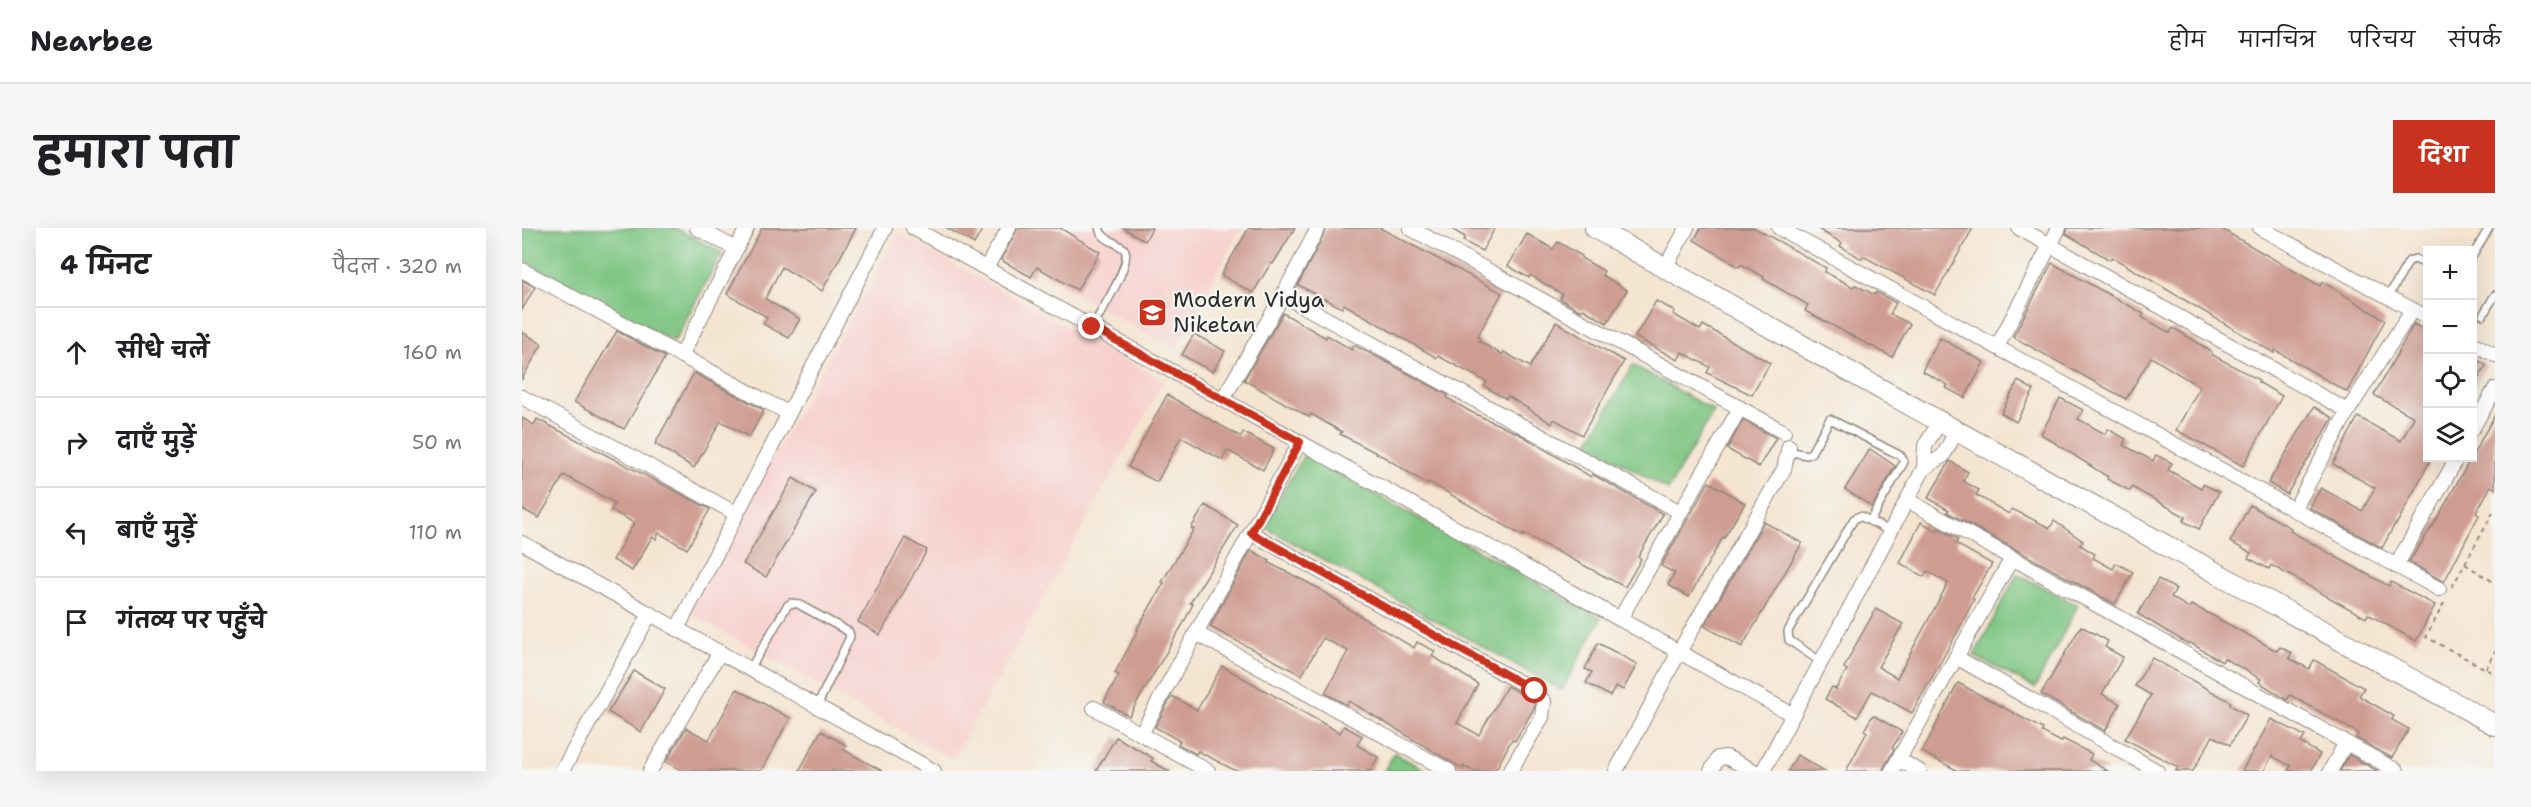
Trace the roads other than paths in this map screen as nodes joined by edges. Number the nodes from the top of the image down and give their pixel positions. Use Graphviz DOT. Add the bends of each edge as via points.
graph roads {
  1 [pos="697,228"];
  2 [pos="747,228"];
  3 [pos="885,228"];
  4 [pos="913,228"];
  5 [pos="1009,228"];
  6 [pos="1099,228"];
  7 [pos="1318,228"];
  8 [pos="1410,228"];
  9 [pos="1595,228"];
  10 [pos="1687,228"];
  11 [pos="1779,228"];
  12 [pos="2019,228"];
  13 [pos="2060,228"];
  14 [pos="2489,228"];
  15 [pos="2269,230"];
  16 [pos="2050,245"];
  17 [pos="2477,248"];
  18 [pos="736,249"];
  19 [pos="2423,263"];
  20 [pos="986,268"];
  21 [pos="1665,268"];
  22 [pos="522,270"];
  23 [pos="1283,295"];
  24 [pos="2495,295"];
  25 [pos="2388,297"];
  26 [pos="2412,310"];
  27 [pos="2483,315"];
  28 [pos="2423,316"];
  29 [pos="1092,327"];
  30 [pos="2477,346"];
  31 [pos="1997,347"];
  32 [pos="2495,355"];
  33 [pos="681,356"];
  34 [pos="2495,389"];
  35 [pos="522,397"];
  36 [pos="1223,399"];
  37 [pos="1740,408"];
  38 [pos="2348,411"];
  39 [pos="788,413"];
  40 [pos="2477,420"];
  41 [pos="1948,427"];
  42 [pos="1784,432"];
  43 [pos="1300,442"];
  44 [pos="1789,448"];
  45 [pos="2455,462"];
  46 [pos="1924,468"];
  47 [pos="1907,500"];
  48 [pos="2294,510"];
  49 [pos="1680,512"];
  50 [pos="737,514"];
  51 [pos="1870,521"];
  52 [pos="1890,531"];
  53 [pos="1251,533"];
  54 [pos="522,543"];
  55 [pos="2012,558"];
  56 [pos="2396,566"];
  57 [pos="2444,591"];
  58 [pos="650,614"];
  59 [pos="1620,619"];
  60 [pos="678,629"];
  61 [pos="1196,633"];
  62 [pos="720,652"];
  63 [pos="1679,652"];
  64 [pos="1956,657"];
  65 [pos="1821,662"];
  66 [pos="750,669"];
  67 [pos="817,706"];
  68 [pos="1094,708"];
  69 [pos="1793,715"];
  70 [pos="2495,725"];
  71 [pos="1141,734"];
  72 [pos="2346,743"];
  73 [pos="1895,765"];
  74 [pos="562,771"];
  75 [pos="650,771"];
  76 [pos="934,771"];
  77 [pos="1208,771"];
  78 [pos="1449,771"];
  79 [pos="1510,771"];
  80 [pos="1616,771"];
  81 [pos="1711,771"];
  82 [pos="1754,771"];
  83 [pos="1763,771"];
  84 [pos="1919,771"];
  85 [pos="2157,771"];
  86 [pos="2330,771"];
  87 [pos="2397,771"];
  1 -- 18 [label="street"];
  2 -- 18 [label="street"];
  3 -- 39 [label="street"];
  4 -- 20 [label="street"];
  5 -- 20 [label="street"];
  6 -- 29 [label="lane" via="1103,237 1125,250 1127,256"];
  7 -- 23 [label="street"];
  8 -- 37 [label="street"];
  9 -- 21 [label="street"];
  10 -- 21 [label="street"];
  11 -- 31 [label="street"];
  12 -- 16 [label="street"];
  13 -- 16 [label="street"];
  14 -- 17 [label="lane"];
  15 -- 25 [label="street"];
  16 -- 31 [label="street"];
  16 -- 38 [label="street"];
  18 -- 33 [label="street"];
  19 -- 25 [label="lane" via="2409,261"];
  20 -- 29 [label="street"];
  21 -- 41 [label="street"];
  22 -- 33 [label="street"];
  23 -- 36 [label="street"];
  23 -- 49 [label="street"];
  24 -- 27 [label="lane"];
  25 -- 26 [label="street"];
  26 -- 28 [label="street"];
  26 -- 38 [label="street"];
  29 -- 36 [label="street"];
  30 -- 32 [label="street"];
  31 -- 48 [label="street"];
  33 -- 39 [label="street"];
  34 -- 40 [label="street"];
  35 -- 50 [label="street"];
  36 -- 43 [label="street"];
  37 -- 42 [label="street"];
  37 -- 49 [label="street"];
  38 -- 48 [label="street"];
  39 -- 50 [label="street"];
  41 -- 46 [label="street" via="1925,446"];
  41 -- 46 [label="street" via="1943,456"];
  41 -- 70 [label="street"];
  43 -- 53 [label="street"];
  43 -- 59 [label="street"];
  44 -- 51 [label="lane" via="1806,455 1811,453 1830,419 1901,456 1905,462"];
  44 -- 63 [label="street" via="1784,469"];
  45 -- 56 [label="street"];
  46 -- 47 [label="street"];
  47 -- 52 [label="street"];
  47 -- 55 [label="street"];
  48 -- 56 [label="street"];
  49 -- 59 [label="street"];
  50 -- 60 [label="street"];
  51 -- 52 [label="lane"];
  51 -- 65 [label="lane" via="1860,516 1854,519 1788,631 1794,646"];
  52 -- 65 [label="street"];
  53 -- 61 [label="street"];
  53 -- 79 [label="street" via="1535,691 1544,701 1542,717"];
  54 -- 58 [label="street"];
  55 -- 64 [label="street"];
  55 -- 72 [label="street"];
  56 -- 57 [label="street"];
  58 -- 60 [label="street"];
  58 -- 74 [label="street"];
  59 -- 63 [label="street"];
  60 -- 62 [label="street"];
  61 -- 71 [label="street"];
  61 -- 78 [label="street"];
  62 -- 66 [label="street"];
  62 -- 75 [label="street"];
  63 -- 69 [label="street"];
  63 -- 80 [label="street"];
  64 -- 73 [label="street"];
  64 -- 85 [label="street"];
  65 -- 69 [label="street"];
  66 -- 67 [label="street"];
  66 -- 67 [label="lane" via="791,603 849,632"];
  67 -- 76 [label="street"];
  68 -- 71 [label="street"];
  69 -- 83 [label="street"];
  71 -- 77 [label="street"];
  72 -- 86 [label="street"];
  72 -- 87 [label="street"];
  73 -- 84 [label="street"];
  81 -- 82 [label="street" via="1718,758 1726,757"];
}
